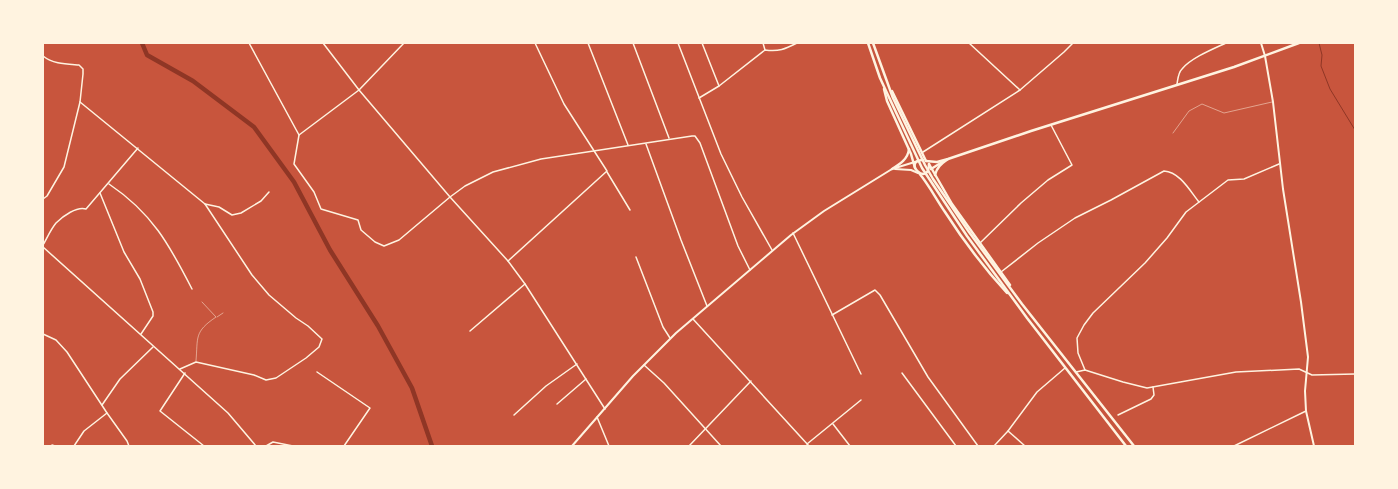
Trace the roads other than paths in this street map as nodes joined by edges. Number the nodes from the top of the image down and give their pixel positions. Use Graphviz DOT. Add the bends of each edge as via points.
graph roads {
  1 [pos="249,43"];
  2 [pos="323,43"];
  3 [pos="404,43"];
  4 [pos="536,43"];
  5 [pos="588,43"];
  6 [pos="633,43"];
  7 [pos="678,43"];
  8 [pos="702,43"];
  9 [pos="763,43"];
  10 [pos="797,43"];
  11 [pos="868,43"];
  12 [pos="873,43"];
  13 [pos="969,43"];
  14 [pos="1073,43"];
  15 [pos="1226,43"];
  16 [pos="1261,43"];
  17 [pos="1299,43"];
  18 [pos="1070,44"];
  19 [pos="765,50"];
  20 [pos="43,56"];
  21 [pos="1265,56"];
  22 [pos="885,76"];
  23 [pos="880,78"];
  24 [pos="719,86"];
  25 [pos="1177,86"];
  26 [pos="359,90"];
  27 [pos="1020,90"];
  28 [pos="699,98"];
  29 [pos="891,99"];
  30 [pos="80,102"];
  31 [pos="1273,102"];
  32 [pos="1052,125"];
  33 [pos="1173,133"];
  34 [pos="299,135"];
  35 [pos="670,139"];
  36 [pos="646,144"];
  37 [pos="628,145"];
  38 [pos="138,148"];
  39 [pos="909,149"];
  40 [pos="594,151"];
  41 [pos="921,152"];
  42 [pos="948,159"];
  43 [pos="919,160"];
  44 [pos="925,160"];
  45 [pos="913,162"];
  46 [pos="929,164"];
  47 [pos="1279,164"];
  48 [pos="915,168"];
  49 [pos="892,169"];
  50 [pos="931,169"];
  51 [pos="607,171"];
  52 [pos="928,171"];
  53 [pos="919,173"];
  54 [pos="935,175"];
  55 [pos="108,184"];
  56 [pos="269,192"];
  57 [pos="100,193"];
  58 [pos="450,197"];
  59 [pos="43,199"];
  60 [pos="1199,202"];
  61 [pos="205,204"];
  62 [pos="630,210"];
  63 [pos="793,233"];
  64 [pos="980,243"];
  65 [pos="43,246"];
  66 [pos="773,251"];
  67 [pos="636,257"];
  68 [pos="508,261"];
  69 [pos="991,265"];
  70 [pos="750,270"];
  71 [pos="1001,272"];
  72 [pos="525,284"];
  73 [pos="192,289"];
  74 [pos="202,302"];
  75 [pos="1015,302"];
  76 [pos="1022,304"];
  77 [pos="707,306"];
  78 [pos="223,313"];
  79 [pos="832,315"];
  80 [pos="216,317"];
  81 [pos="692,319"];
  82 [pos="470,331"];
  83 [pos="43,334"];
  84 [pos="141,335"];
  85 [pos="670,338"];
  86 [pos="153,347"];
  87 [pos="196,362"];
  88 [pos="577,364"];
  89 [pos="644,365"];
  90 [pos="1066,368"];
  91 [pos="180,369"];
  92 [pos="1085,370"];
  93 [pos="317,372"];
  94 [pos="1076,372"];
  95 [pos="184,373"];
  96 [pos="1306,373"];
  97 [pos="862,374"];
  98 [pos="902,374"];
  99 [pos="1355,374"];
  100 [pos="586,380"];
  101 [pos="751,381"];
  102 [pos="1153,387"];
  103 [pos="861,400"];
  104 [pos="557,404"];
  105 [pos="102,405"];
  106 [pos="605,409"];
  107 [pos="1306,410"];
  108 [pos="107,413"];
  109 [pos="514,415"];
  110 [pos="1118,415"];
  111 [pos="597,417"];
  112 [pos="832,423"];
  113 [pos="705,430"];
  114 [pos="1008,431"];
  115 [pos="807,444"];
  116 [pos="74,446"];
  117 [pos="129,446"];
  118 [pos="204,446"];
  119 [pos="256,446"];
  120 [pos="266,446"];
  121 [pos="293,446"];
  122 [pos="344,446"];
  123 [pos="572,446"];
  124 [pos="609,446"];
  125 [pos="689,446"];
  126 [pos="721,446"];
  127 [pos="809,446"];
  128 [pos="850,446"];
  129 [pos="956,446"];
  130 [pos="978,446"];
  131 [pos="994,446"];
  132 [pos="1025,446"];
  133 [pos="1126,446"];
  134 [pos="1134,446"];
  135 [pos="1234,446"];
  136 [pos="1314,446"];
  1 -- 34 [label="street"];
  2 -- 26 [label="street"];
  3 -- 26 [label="street"];
  4 -- 40 [label="street" via="564,104"];
  5 -- 37 [label="street"];
  6 -- 35 [label="street"];
  7 -- 28 [label="street"];
  8 -- 24 [label="street"];
  9 -- 19 [label="street"];
  10 -- 19 [label="street" via="775,52"];
  11 -- 23 [label="main road"];
  12 -- 22 [label="main road"];
  13 -- 27 [label="street"];
  14 -- 18 [label="street"];
  15 -- 25 [label="street" via="1182,68"];
  16 -- 21 [label="main road"];
  17 -- 21 [label="main road"];
  18 -- 27 [label="street"];
  19 -- 24 [label="street"];
  20 -- 30 [label="street" via="59,64 79,65 83,69"];
  21 -- 25 [label="main road"];
  21 -- 31 [label="main road"];
  22 -- 29 [label="main road"];
  22 -- 41 [label="main road"];
  23 -- 29 [label="main road"];
  23 -- 39 [label="main road" via="887,101"];
  24 -- 28 [label="street"];
  25 -- 32 [label="main road"];
  26 -- 34 [label="street"];
  26 -- 58 [label="street"];
  27 -- 41 [label="street"];
  28 -- 66 [label="street" via="721,154"];
  29 -- 69 [label="main road" via="922,168 967,236"];
  30 -- 38 [label="street"];
  30 -- 59 [label="street" via="64,167"];
  31 -- 33 [label="lane" via="1224,113 1202,104 1189,111"];
  31 -- 47 [label="main road"];
  32 -- 42 [label="main road"];
  32 -- 64 [label="street" via="1072,165 1048,180"];
  34 -- 58 [label="street" via="294,164 314,192 321,209 358,220 361,230 384,246 399,240"];
  35 -- 36 [label="street"];
  35 -- 70 [label="street" via="695,136 700,143 738,246"];
  36 -- 37 [label="street"];
  36 -- 77 [label="street"];
  37 -- 40 [label="street"];
  38 -- 55 [label="street"];
  38 -- 61 [label="street"];
  39 -- 45 [label="main road"];
  39 -- 49 [label="main road" via="904,160"];
  40 -- 51 [label="street"];
  40 -- 58 [label="street" via="542,159 493,172"];
  41 -- 44 [label="main road"];
  42 -- 44 [label="main road" via="937,162"];
  42 -- 50 [label="main road"];
  42 -- 54 [label="main road" via="936,169"];
  43 -- 44 [label="main road"];
  43 -- 45 [label="main road"];
  43 -- 48 [label="main road"];
  44 -- 46 [label="main road"];
  45 -- 48 [label="main road"];
  45 -- 49 [label="main road"];
  46 -- 50 [label="main road"];
  46 -- 52 [label="main road"];
  47 -- 60 [label="street" via="1244,179 1228,180"];
  47 -- 96 [label="main road" via="1301,302 1308,357"];
  48 -- 53 [label="main road"];
  49 -- 53 [label="main road"];
  49 -- 63 [label="main road"];
  50 -- 52 [label="main road"];
  50 -- 54 [label="main road"];
  51 -- 62 [label="street"];
  51 -- 68 [label="street"];
  52 -- 53 [label="main road" via="924,174"];
  53 -- 75 [label="main road" via="980,261"];
  54 -- 64 [label="main road"];
  55 -- 57 [label="street"];
  55 -- 73 [label="street" via="139,208 160,233"];
  56 -- 61 [label="street" via="261,201 241,213 232,215 219,207"];
  57 -- 65 [label="street" via="86,209 78,209 56,223"];
  57 -- 84 [label="street" via="124,252 140,279 153,312"];
  58 -- 68 [label="street"];
  60 -- 71 [label="street" via="1178,177 1164,171 1075,218"];
  60 -- 92 [label="street" via="1186,212 1145,263 1093,313 1084,325 1077,338 1078,353"];
  61 -- 87 [label="street" via="252,275 269,295 322,339 319,347 306,358 276,378 266,380"];
  63 -- 66 [label="main road"];
  63 -- 79 [label="street"];
  64 -- 71 [label="main road"];
  65 -- 84 [label="street"];
  66 -- 70 [label="main road"];
  67 -- 85 [label="street" via="663,327"];
  68 -- 72 [label="street"];
  69 -- 75 [label="main road"];
  69 -- 76 [label="main road"];
  70 -- 77 [label="main road"];
  71 -- 76 [label="main road"];
  72 -- 82 [label="street"];
  72 -- 88 [label="street"];
  74 -- 80 [label="lane"];
  75 -- 90 [label="main road"];
  76 -- 94 [label="main road"];
  77 -- 81 [label="main road"];
  78 -- 80 [label="lane"];
  79 -- 97 [label="street"];
  79 -- 130 [label="street" via="875,290 928,377"];
  80 -- 87 [label="lane" via="198,335"];
  81 -- 85 [label="main road"];
  81 -- 101 [label="street"];
  83 -- 105 [label="street" via="56,340 67,352"];
  84 -- 86 [label="street"];
  85 -- 89 [label="main road"];
  86 -- 91 [label="street"];
  86 -- 105 [label="street" via="120,379"];
  87 -- 91 [label="street"];
  88 -- 100 [label="street"];
  88 -- 109 [label="street" via="546,386"];
  89 -- 106 [label="main road"];
  89 -- 113 [label="street" via="664,383"];
  90 -- 114 [label="street" via="1037,392"];
  90 -- 133 [label="main road"];
  91 -- 95 [label="street"];
  92 -- 94 [label="street"];
  92 -- 102 [label="street" via="1123,382"];
  93 -- 122 [label="street" via="370,408"];
  94 -- 134 [label="main road"];
  95 -- 118 [label="street" via="160,411"];
  95 -- 119 [label="street" via="228,413"];
  96 -- 99 [label="street"];
  96 -- 102 [label="street" via="1299,369 1236,372"];
  96 -- 107 [label="main road"];
  98 -- 129 [label="street"];
  100 -- 104 [label="street"];
  100 -- 106 [label="street"];
  101 -- 113 [label="street"];
  101 -- 115 [label="street"];
  102 -- 110 [label="street" via="1154,395 1151,399"];
  103 -- 112 [label="street"];
  105 -- 108 [label="street"];
  106 -- 111 [label="main road"];
  107 -- 135 [label="street"];
  107 -- 136 [label="main road"];
  108 -- 116 [label="street" via="84,431"];
  108 -- 117 [label="street"];
  111 -- 123 [label="main road"];
  111 -- 124 [label="street"];
  112 -- 115 [label="street"];
  112 -- 128 [label="street"];
  113 -- 125 [label="street"];
  113 -- 126 [label="street"];
  114 -- 131 [label="street"];
  114 -- 132 [label="street"];
  115 -- 127 [label="street"];
  120 -- 121 [label="street" via="273,442"];
}
